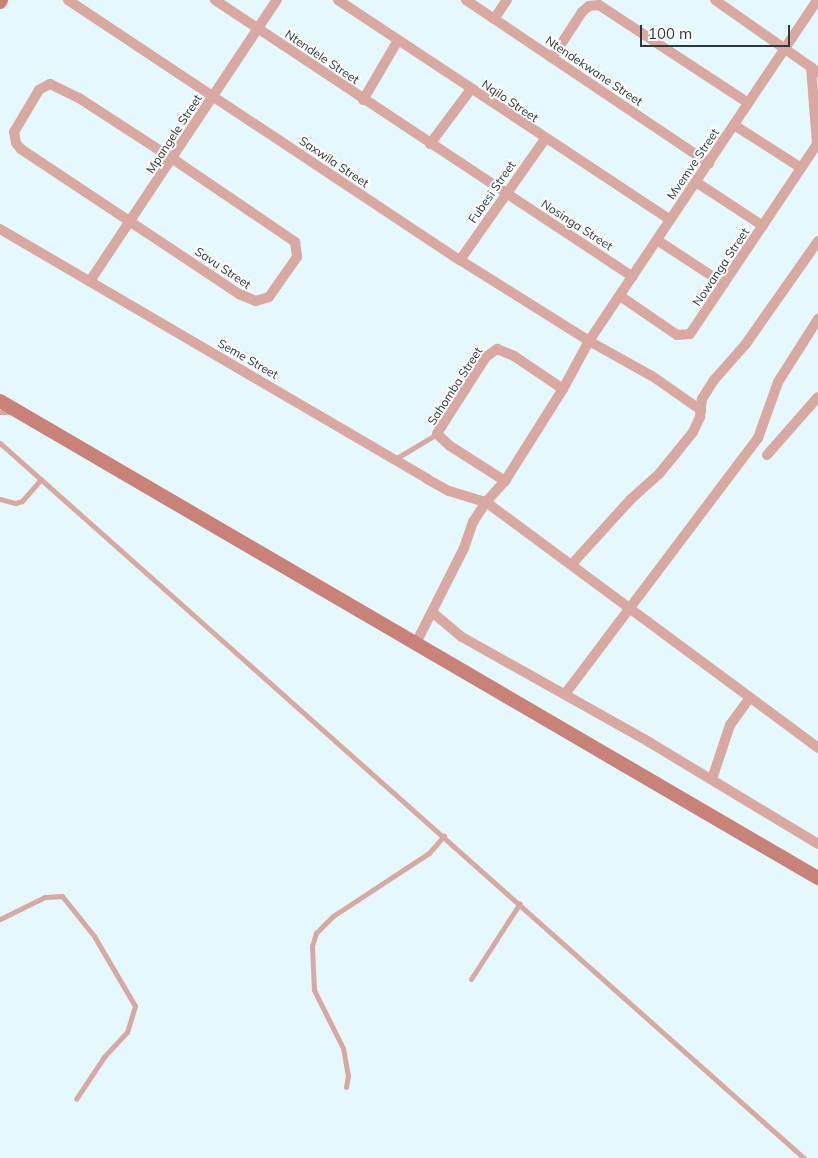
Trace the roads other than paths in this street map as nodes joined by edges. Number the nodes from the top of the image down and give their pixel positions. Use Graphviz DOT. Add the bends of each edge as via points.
graph roads {
  1 [pos="68,0"];
  2 [pos="215,0"];
  3 [pos="277,0"];
  4 [pos="338,0"];
  5 [pos="466,0"];
  6 [pos="507,0"];
  7 [pos="715,0"];
  8 [pos="816,8"];
  9 [pos="494,19"];
  10 [pos="259,29"];
  11 [pos="398,40"];
  12 [pos="785,48"];
  13 [pos="552,58"];
  14 [pos="815,70"];
  15 [pos="470,89"];
  16 [pos="213,96"];
  17 [pos="363,100"];
  18 [pos="748,103"];
  19 [pos="734,125"];
  20 [pos="545,139"];
  21 [pos="430,144"];
  22 [pos="818,144"];
  23 [pos="173,158"];
  24 [pos="709,163"];
  25 [pos="800,167"];
  26 [pos="696,182"];
  27 [pos="506,194"];
  28 [pos="670,220"];
  29 [pos="132,222"];
  30 [pos="763,226"];
  31 [pos="0,230"];
  32 [pos="657,240"];
  33 [pos="818,241"];
  34 [pos="460,260"];
  35 [pos="633,277"];
  36 [pos="90,281"];
  37 [pos="724,284"];
  38 [pos="620,296"];
  39 [pos="818,319"];
  40 [pos="588,342"];
  41 [pos="563,389"];
  42 [pos="818,397"];
  43 [pos="0,401"];
  44 [pos="701,410"];
  45 [pos="0,412"];
  46 [pos="20,412"];
  47 [pos="437,434"];
  48 [pos="0,443"];
  49 [pos="767,455"];
  50 [pos="396,459"];
  51 [pos="41,479"];
  52 [pos="505,481"];
  53 [pos="0,499"];
  54 [pos="486,502"];
  55 [pos="572,564"];
  56 [pos="630,608"];
  57 [pos="432,612"];
  58 [pos="416,644"];
  59 [pos="565,694"];
  60 [pos="749,699"];
  61 [pos="818,748"];
  62 [pos="712,779"];
  63 [pos="444,836"];
  64 [pos="818,844"];
  65 [pos="818,878"];
  66 [pos="520,903"];
  67 [pos="0,919"];
  68 [pos="471,979"];
  69 [pos="346,1087"];
  70 [pos="76,1099"];
  71 [pos="804,1158"];
  1 -- 16 [label="street, Saxwila Street"];
  2 -- 10 [label="street, Ntendele Street"];
  3 -- 10 [label="street, Mpangele Street"];
  4 -- 11 [label="street, Nqilo Street"];
  5 -- 9 [label="street, Ntendekwane Street"];
  6 -- 9 [label="street"];
  7 -- 12 [label="street"];
  8 -- 12 [label="street, Mvemve Street"];
  9 -- 13 [label="street, Ntendekwane Street"];
  10 -- 16 [label="street, Mpangele Street"];
  10 -- 17 [label="street, Ntendele Street"];
  11 -- 15 [label="street, Nqilo Street"];
  11 -- 17 [label="street, Ntendele Street"];
  12 -- 14 [label="street"];
  12 -- 18 [label="street, Mvemve Street"];
  13 -- 18 [label="street" via="586,8 599,6"];
  13 -- 24 [label="street, Ntendekwane Street"];
  14 -- 22 [label="street"];
  15 -- 20 [label="street, Nqilo Street"];
  15 -- 21 [label="street"];
  16 -- 23 [label="street, Mpangele Street"];
  16 -- 34 [label="street, Saxwila Street"];
  17 -- 21 [label="street, Nosinga Street"];
  18 -- 19 [label="street, Mvemve Street"];
  19 -- 24 [label="street, Mvemve Street"];
  19 -- 25 [label="street"];
  20 -- 27 [label="street, Fubesi Street"];
  20 -- 28 [label="street, Nqilo Street"];
  21 -- 27 [label="street, Nosinga Street"];
  22 -- 25 [label="street, Nowanga Street"];
  23 -- 29 [label="street, Mpangele Street"];
  23 -- 29 [label="street, Savu Street" via="59,86 46,84 39,90 14,132 16,143"];
  23 -- 29 [label="street, Savu Street" via="295,242 299,252 294,261 268,297 248,300"];
  24 -- 26 [label="street, Mvemve Street"];
  25 -- 30 [label="street, Nowanga Street"];
  26 -- 28 [label="street, Mvemve Street"];
  26 -- 30 [label="street"];
  27 -- 34 [label="street, Fubesi Street"];
  27 -- 35 [label="street, Nosinga Street"];
  28 -- 32 [label="street, Mvemve Street"];
  29 -- 36 [label="street, Mpangele Street"];
  30 -- 37 [label="street, Nowanga Street"];
  31 -- 36 [label="street, Seme Street"];
  32 -- 35 [label="street, Mvemve Street"];
  32 -- 37 [label="street"];
  33 -- 44 [label="street" via="745,345 714,380 702,399"];
  34 -- 40 [label="street, Saxwila Street"];
  35 -- 38 [label="street, Mvemve Street"];
  36 -- 50 [label="street, Seme Street"];
  37 -- 38 [label="street, Nowanga Street" via="686,336 677,335"];
  38 -- 40 [label="street, Mvemve Street"];
  39 -- 56 [label="street" via="778,382 770,413 758,438"];
  40 -- 41 [label="street"];
  40 -- 44 [label="street, Saxwila Street" via="652,376"];
  41 -- 47 [label="street, Sahomba Street" via="514,356 497,349 486,357"];
  41 -- 52 [label="street"];
  42 -- 49 [label="street"];
  43 -- 46 [label="main road"];
  44 -- 55 [label="street" via="693,432 659,474 630,500"];
  45 -- 46 [label="lane"];
  46 -- 58 [label="main road"];
  47 -- 50 [label="lane"];
  47 -- 52 [label="street, Sahomba Street"];
  48 -- 51 [label="lane"];
  50 -- 54 [label="street, Seme Street" via="449,491"];
  51 -- 53 [label="lane" via="22,502 15,504"];
  51 -- 63 [label="lane"];
  52 -- 54 [label="street"];
  54 -- 55 [label="street, Seme Street"];
  54 -- 57 [label="street" via="472,522 464,548"];
  55 -- 56 [label="street, Seme Street"];
  56 -- 59 [label="street"];
  56 -- 60 [label="street, Seme Street"];
  57 -- 58 [label="street"];
  57 -- 59 [label="street" via="462,637"];
  58 -- 65 [label="main road"];
  59 -- 62 [label="street"];
  60 -- 61 [label="street, Seme Street"];
  60 -- 62 [label="street" via="730,726"];
  62 -- 64 [label="street"];
  63 -- 66 [label="lane"];
  63 -- 69 [label="lane" via="429,853 333,916 316,933 312,946 314,990 343,1048 348,1076"];
  66 -- 68 [label="lane"];
  66 -- 71 [label="lane"];
  67 -- 70 [label="lane" via="45,897 62,896 94,936 135,1006 127,1032 104,1057"];
}
